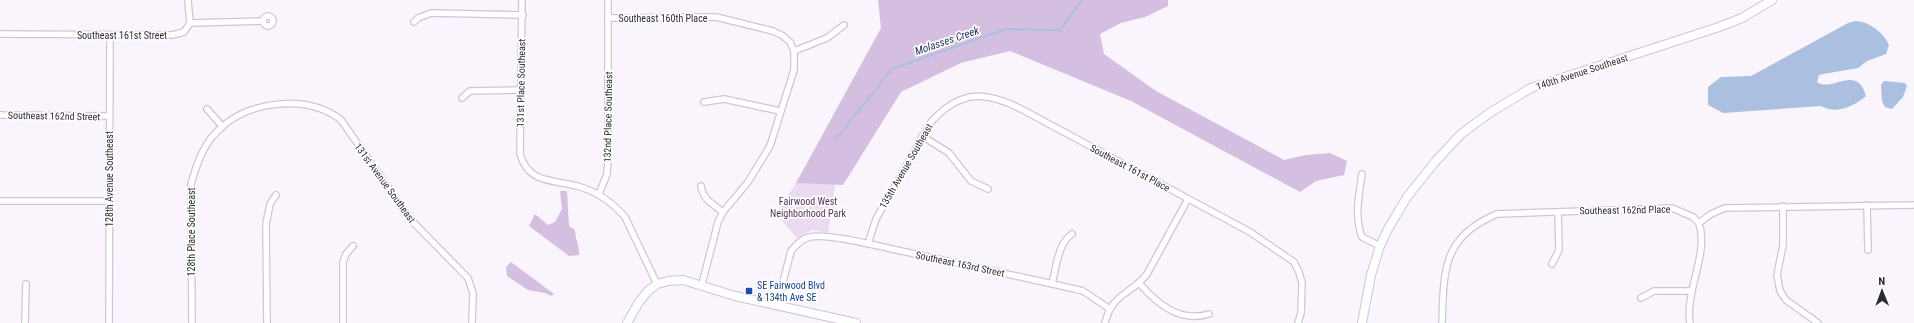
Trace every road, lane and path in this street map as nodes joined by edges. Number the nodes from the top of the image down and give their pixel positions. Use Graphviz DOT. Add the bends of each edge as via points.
graph roads {
  1 [pos="188,0"];
  2 [pos="522,0"];
  3 [pos="608,0"];
  4 [pos="1772,0"];
  5 [pos="522,15"];
  6 [pos="608,18"];
  7 [pos="263,21"];
  8 [pos="414,22"];
  9 [pos="190,24"];
  10 [pos="844,25"];
  11 [pos="0,34"];
  12 [pos="110,36"];
  13 [pos="794,51"];
  14 [pos="520,90"];
  15 [pos="462,98"];
  16 [pos="960,100"];
  17 [pos="704,102"];
  18 [pos="207,109"];
  19 [pos="780,111"];
  20 [pos="0,115"];
  21 [pos="109,116"];
  22 [pos="222,126"];
  23 [pos="922,136"];
  24 [pos="1362,174"];
  25 [pos="701,186"];
  26 [pos="988,189"];
  27 [pos="276,194"];
  28 [pos="599,194"];
  29 [pos="1188,199"];
  30 [pos="0,201"];
  31 [pos="109,201"];
  32 [pos="1867,204"];
  33 [pos="1914,205"];
  34 [pos="1783,206"];
  35 [pos="723,212"];
  36 [pos="1558,212"];
  37 [pos="1699,224"];
  38 [pos="1072,234"];
  39 [pos="868,244"];
  40 [pos="353,246"];
  41 [pos="1380,246"];
  42 [pos="1868,250"];
  43 [pos="1552,264"];
  44 [pos="26,284"];
  45 [pos="657,284"];
  46 [pos="702,284"];
  47 [pos="1052,284"];
  48 [pos="1140,284"];
  49 [pos="1690,291"];
  50 [pos="1641,298"];
  51 [pos="777,305"];
  52 [pos="1110,309"];
  53 [pos="1209,314"];
  54 [pos="25,323"];
  55 [pos="109,323"];
  56 [pos="192,323"];
  57 [pos="267,323"];
  58 [pos="343,323"];
  59 [pos="472,323"];
  60 [pos="626,323"];
  61 [pos="856,323"];
  62 [pos="1105,323"];
  63 [pos="1298,323"];
  64 [pos="1362,323"];
  65 [pos="1442,323"];
  66 [pos="1690,323"];
  67 [pos="1818,323"];
  1 -- 9 [label="street"];
  2 -- 5 [label="street, 131st Place Southeast"];
  3 -- 6 [label="street, 132nd Place Southeast"];
  4 -- 41 [label="main road, 140th Avenue Southeast" via="1742,18 1719,27 1531,88 1491,112 1461,134 1435,162 1407,197"];
  5 -- 8 [label="street" via="431,13"];
  5 -- 14 [label="street, 131st Place Southeast"];
  6 -- 13 [label="street, Southeast 160th Place" via="716,17 773,31 790,42"];
  6 -- 28 [label="street, 132nd Place Southeast" via="608,160 607,174"];
  7 -- 9 [label="street"];
  9 -- 12 [label="street, Southeast 161st Street" via="184,32 172,35"];
  10 -- 13 [label="street" via="828,38"];
  11 -- 12 [label="street, Southeast 161st Street"];
  12 -- 21 [label="street, 128th Avenue Southeast"];
  13 -- 19 [label="street" via="794,70"];
  14 -- 15 [label="street" via="470,91"];
  14 -- 28 [label="street, 131st Place Southeast" via="520,154 524,165 540,178"];
  16 -- 23 [label="street, 135th Avenue Southeast" via="935,117"];
  16 -- 29 [label="street, Southeast 161st Place" via="985,96 1002,99"];
  17 -- 19 [label="street" via="724,99"];
  18 -- 22 [label="street"];
  19 -- 35 [label="street" via="770,146 748,182"];
  20 -- 21 [label="street, Southeast 162nd Street"];
  21 -- 31 [label="street, 128th Avenue Southeast"];
  22 -- 56 [label="street, 128th Place Southeast" via="201,154 191,184"];
  22 -- 59 [label="street, 131st Avenue Southeast" via="255,108 274,105 313,107 341,120 411,220 468,278 473,293"];
  23 -- 26 [label="street" via="950,153 971,181"];
  23 -- 39 [label="street, 135th Avenue Southeast" via="876,219"];
  24 -- 41 [label="street" via="1357,217 1359,228 1362,237"];
  25 -- 35 [label="street" via="706,199"];
  27 -- 57 [label="street" via="270,204 266,224"];
  28 -- 45 [label="street" via="625,217"];
  29 -- 48 [label="street"];
  29 -- 63 [label="street, Southeast 161st Place" via="1250,232 1294,262 1302,284"];
  30 -- 31 [label="street"];
  31 -- 55 [label="street, 128th Avenue Southeast"];
  32 -- 33 [label="street"];
  32 -- 34 [label="street"];
  32 -- 42 [label="street"];
  34 -- 37 [label="street" via="1725,208 1711,214"];
  34 -- 67 [label="street" via="1783,245 1777,275 1780,291 1786,300"];
  35 -- 46 [label="street"];
  36 -- 37 [label="street, Southeast 162nd Place" via="1672,208 1693,217"];
  36 -- 43 [label="street" via="1559,250"];
  36 -- 65 [label="street, Southeast 162nd Place" via="1497,214 1474,226 1462,236 1454,246 1444,281"];
  37 -- 49 [label="street" via="1702,244"];
  38 -- 47 [label="street" via="1062,246"];
  39 -- 47 [label="street, Southeast 163rd Street"];
  39 -- 51 [label="street, Southeast 163rd Street" via="819,236 804,239 791,251"];
  40 -- 58 [label="street" via="343,262"];
  41 -- 64 [label="main road, 140th Avenue Southeast" via="1371,275"];
  44 -- 54 [label="street"];
  45 -- 46 [label="main road" via="668,280"];
  45 -- 60 [label="main road" via="642,297"];
  46 -- 51 [label="main road" via="736,296"];
  47 -- 52 [label="street, Southeast 163rd Street" via="1083,291"];
  48 -- 52 [label="street" via="1119,297"];
  48 -- 53 [label="street" via="1152,299 1170,310 1199,317"];
  49 -- 50 [label="street" via="1654,291"];
  49 -- 66 [label="street"];
  51 -- 61 [label="main road"];
  52 -- 62 [label="street"];
}
